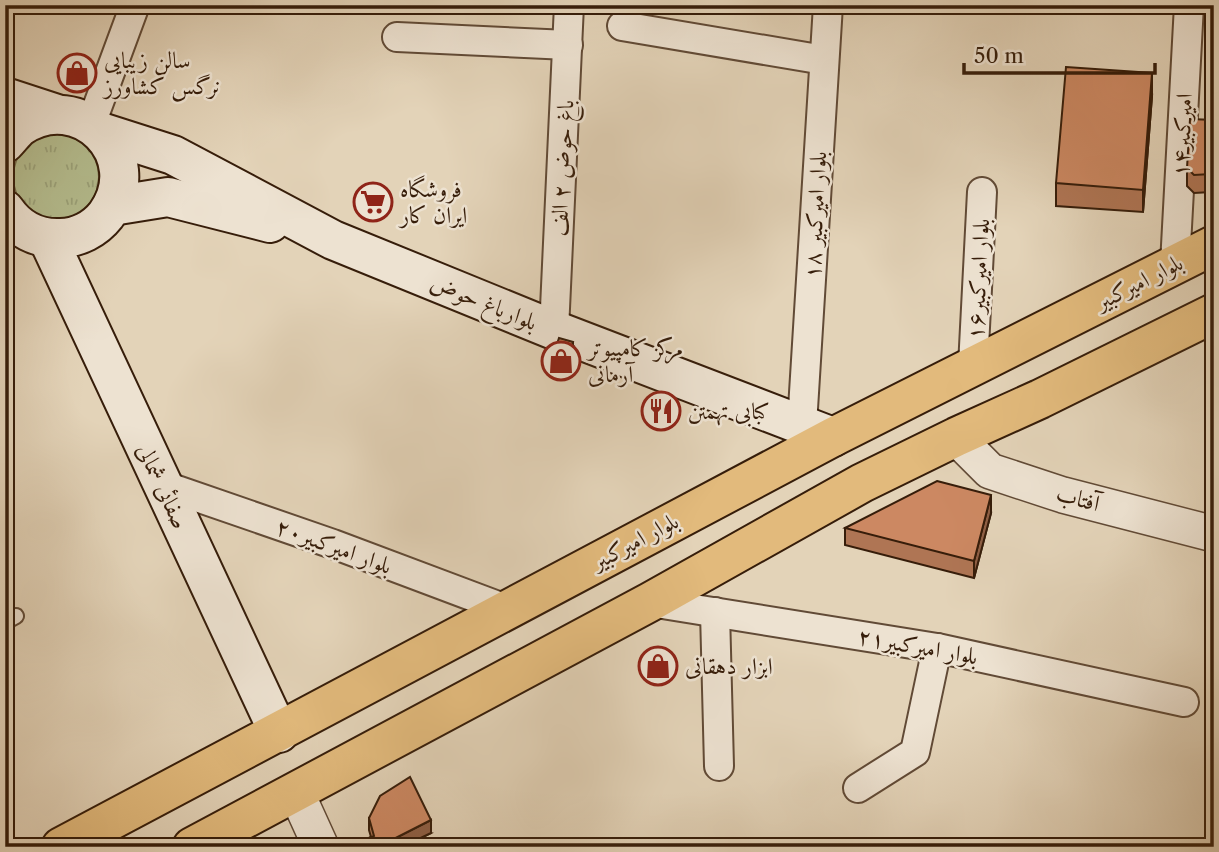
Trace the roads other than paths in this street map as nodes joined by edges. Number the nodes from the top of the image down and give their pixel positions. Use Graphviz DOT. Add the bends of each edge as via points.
graph roads {
  1 [pos="135,5"];
  2 [pos="569,5"];
  3 [pos="828,5"];
  4 [pos="1189,5"];
  5 [pos="622,26"];
  6 [pos="397,37"];
  7 [pos="568,45"];
  8 [pos="824,60"];
  9 [pos="5,97"];
  10 [pos="83,124"];
  11 [pos="5,143"];
  12 [pos="982,192"];
  13 [pos="112,206"];
  14 [pos="5,210"];
  15 [pos="48,239"];
  16 [pos="333,240"];
  17 [pos="1214,245"];
  18 [pos="1175,264"];
  19 [pos="1214,313"];
  20 [pos="554,330"];
  21 [pos="973,366"];
  22 [pos="818,431"];
  23 [pos="956,437"];
  24 [pos="162,485"];
  25 [pos="1214,534"];
  26 [pos="650,602"];
  27 [pos="506,609"];
  28 [pos="715,612"];
  29 [pos="937,648"];
  30 [pos="1184,702"];
  31 [pos="279,733"];
  32 [pos="719,766"];
  33 [pos="859,788"];
  34 [pos="296,792"];
  35 [pos="61,847"];
  36 [pos="192,847"];
  37 [pos="321,847"];
  1 -- 10 [label="street"];
  2 -- 7 [label="street, باغ حوض ۲ الف"];
  3 -- 8 [label="street, ۱۸ بلوار امیرکبیر"];
  4 -- 18 [label="street, امیرکبیر۱۴"];
  5 -- 8 [label="street"];
  6 -- 7 [label="street"];
  7 -- 20 [label="street, باغ حوض ۲ الف"];
  8 -- 22 [label="street, ۱۸ بلوار امیرکبیر"];
  9 -- 10 [label="main road, بلوارباغ حوض"];
  10 -- 11 [label="main road" via="37,118"];
  10 -- 13 [label="main road" via="111,145 117,160 120,175"];
  10 -- 16 [label="main road, بلوارباغ حوض" via="173,155"];
  12 -- 21 [label="street, بلوار امیرکبیر۱۶"];
  13 -- 15 [label="main road" via="101,222 85,232"];
  13 -- 16 [label="main road, بلوارباغ حوض" via="168,197"];
  14 -- 15 [label="main road" via="29,232"];
  15 -- 24 [label="main road, صفائی شمالی"];
  16 -- 20 [label="main road, بلوارباغ حوض"];
  17 -- 18 [label="main road, بلوار امیرکبیر"];
  18 -- 21 [label="main road, بلوار امیرکبیر"];
  19 -- 23 [label="main road"];
  20 -- 22 [label="main road, بلوارباغ حوض"];
  21 -- 22 [label="main road, بلوار امیرکبیر"];
  22 -- 27 [label="main road, بلوار امیرکبیر"];
  23 -- 25 [label="street, آفتاب" via="990,471"];
  23 -- 26 [label="main road" via="862,483"];
  24 -- 27 [label="street, بلوار امیرکبیر۲۰"];
  24 -- 31 [label="main road, صفائی شمالی"];
  26 -- 28 [label="street, بلوار امیرکبیر۲۱"];
  26 -- 34 [label="main road"];
  27 -- 31 [label="main road, بلوار امیرکبیر"];
  28 -- 29 [label="street, بلوار امیرکبیر۲۱"];
  28 -- 32 [label="street"];
  29 -- 30 [label="street, بلوار امیرکبیر۲۱"];
  29 -- 33 [label="street" via="915,752"];
  31 -- 35 [label="main road, بلوار امیرکبیر"];
  34 -- 36 [label="main road"];
  34 -- 37 [label="street"];
}
